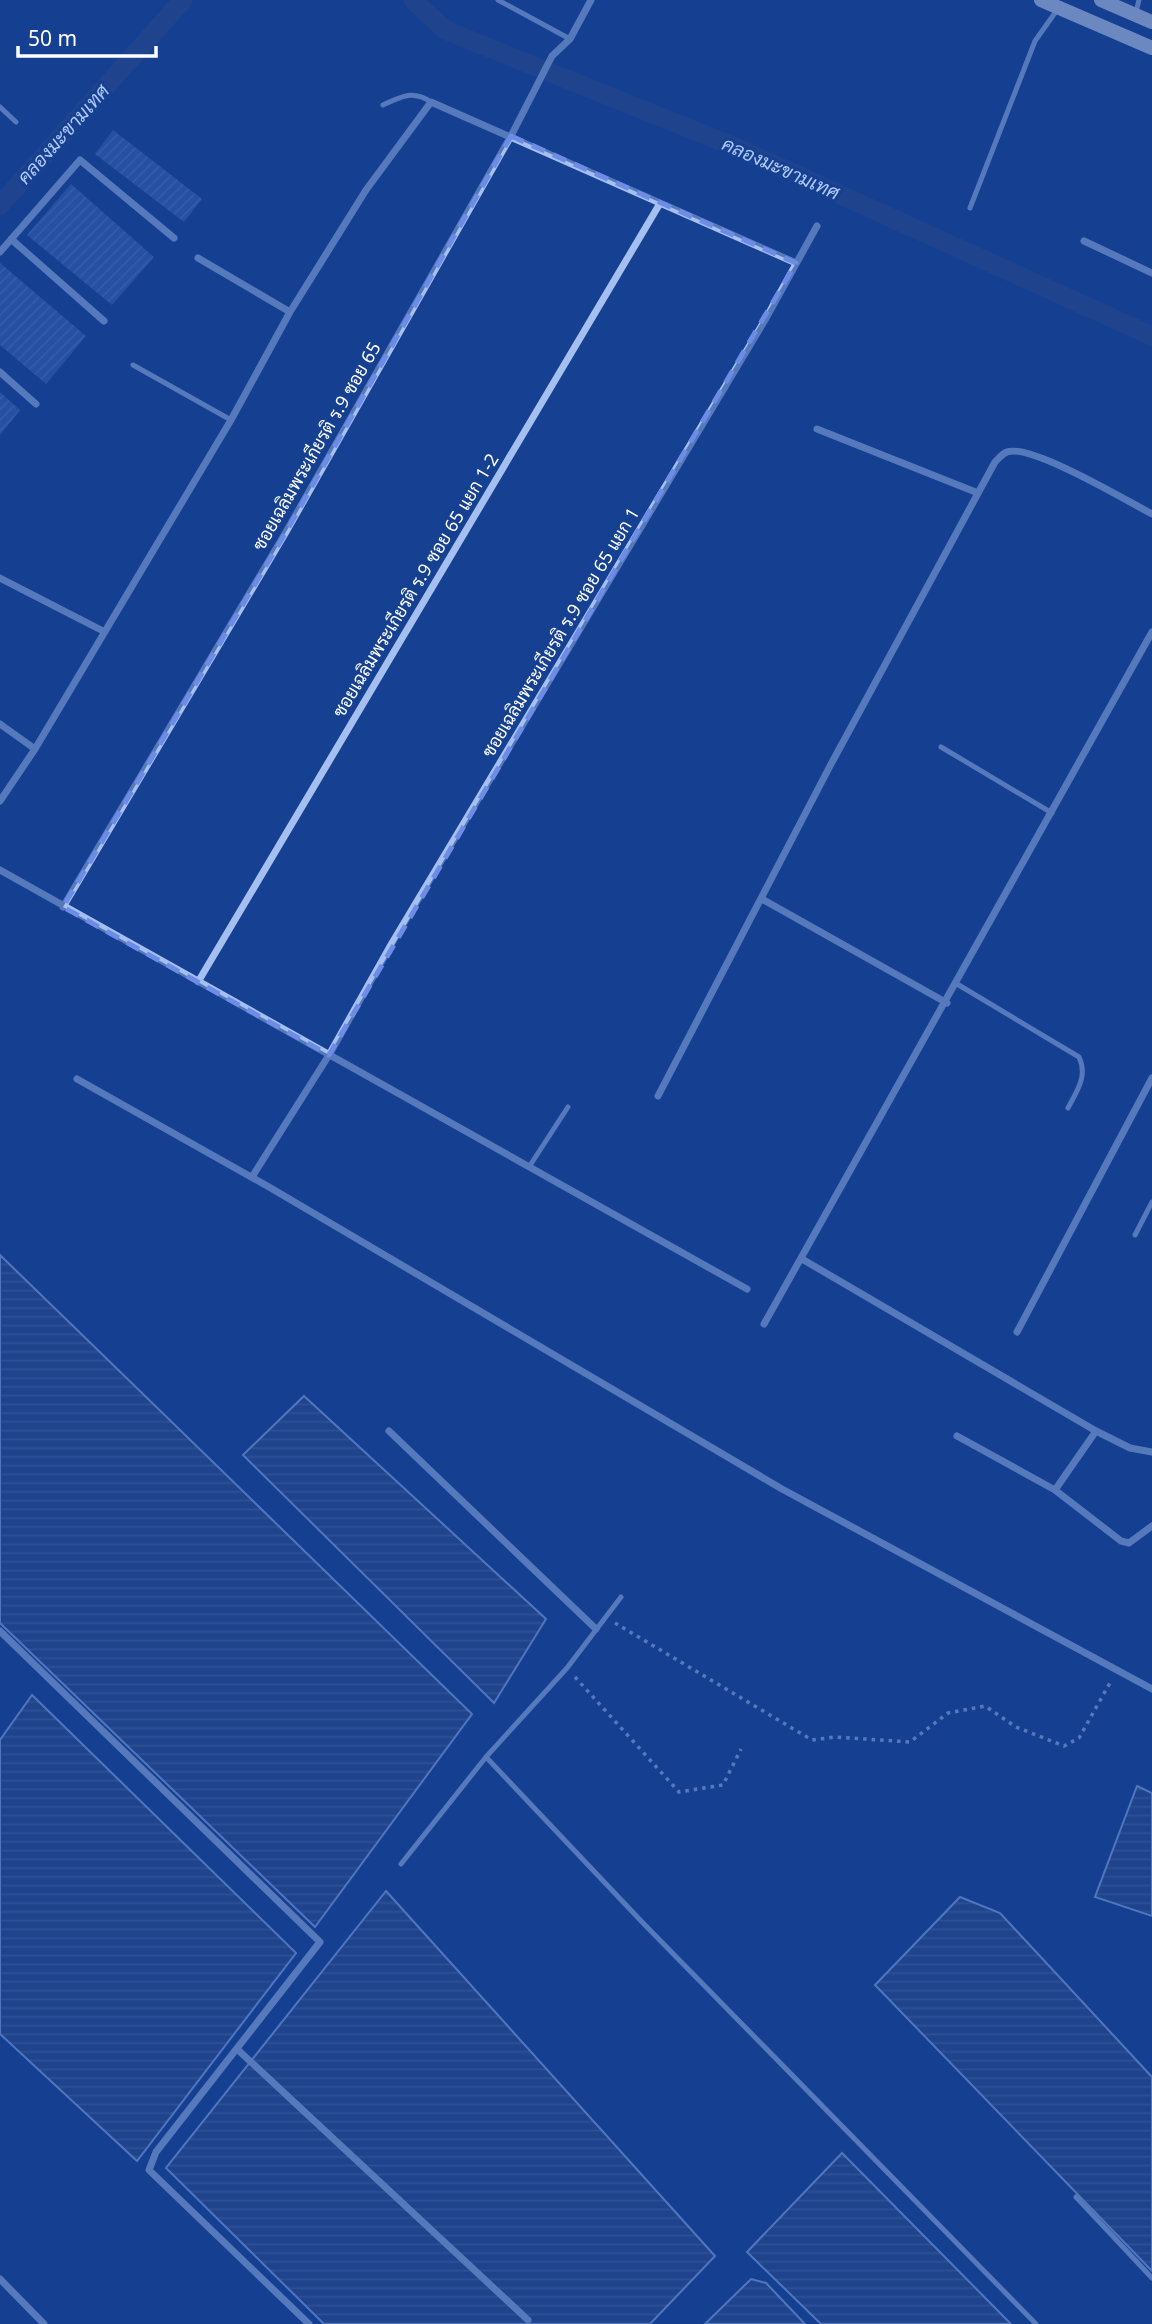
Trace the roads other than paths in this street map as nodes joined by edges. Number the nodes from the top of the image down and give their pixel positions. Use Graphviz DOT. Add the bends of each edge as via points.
graph roads {
  1 [pos="498,0"];
  2 [pos="591,0"];
  3 [pos="1041,0"];
  4 [pos="1101,0"];
  5 [pos="1139,0"];
  6 [pos="1059,8"];
  7 [pos="1136,15"];
  8 [pos="1152,22"];
  9 [pos="569,39"];
  10 [pos="1152,48"];
  11 [pos="431,102"];
  12 [pos="383,105"];
  13 [pos="0,107"];
  14 [pos="16,122"];
  15 [pos="511,136"];
  16 [pos="659,205"];
  17 [pos="970,208"];
  18 [pos="817,226"];
  19 [pos="174,238"];
  20 [pos="11,239"];
  21 [pos="1084,241"];
  22 [pos="0,252"];
  23 [pos="198,258"];
  24 [pos="796,263"];
  25 [pos="1152,272"];
  26 [pos="290,312"];
  27 [pos="104,321"];
  28 [pos="133,365"];
  29 [pos="0,372"];
  30 [pos="36,404"];
  31 [pos="230,421"];
  32 [pos="817,429"];
  33 [pos="978,493"];
  34 [pos="1152,514"];
  35 [pos="0,578"];
  36 [pos="105,632"];
  37 [pos="1152,632"];
  38 [pos="0,724"];
  39 [pos="941,747"];
  40 [pos="35,749"];
  41 [pos="0,802"];
  42 [pos="1052,813"];
  43 [pos="0,870"];
  44 [pos="762,899"];
  45 [pos="63,907"];
  46 [pos="198,982"];
  47 [pos="957,984"];
  48 [pos="947,1003"];
  49 [pos="329,1055"];
  50 [pos="1152,1078"];
  51 [pos="77,1079"];
  52 [pos="658,1096"];
  53 [pos="568,1107"];
  54 [pos="1068,1108"];
  55 [pos="529,1167"];
  56 [pos="252,1177"];
  57 [pos="1152,1202"];
  58 [pos="1135,1236"];
  59 [pos="802,1259"];
  60 [pos="747,1289"];
  61 [pos="764,1324"];
  62 [pos="1017,1332"];
  63 [pos="389,1431"];
  64 [pos="1096,1431"];
  65 [pos="957,1436"];
  66 [pos="1152,1452"];
  67 [pos="1055,1490"];
  68 [pos="1152,1526"];
  69 [pos="621,1597"];
  70 [pos="597,1629"];
  71 [pos="0,1631"];
  72 [pos="1152,1689"];
  73 [pos="486,1757"];
  74 [pos="401,1864"];
  75 [pos="237,2049"];
  76 [pos="1076,2197"];
  77 [pos="1152,2278"];
  78 [pos="0,2279"];
  79 [pos="528,2320"];
  80 [pos="44,2324"];
  81 [pos="309,2324"];
  82 [pos="1036,2324"];
  1 -- 9 [label="lane"];
  2 -- 9 [label="street, ซอยเฉลิมพระเกียรติ ร.9 ซอย 65"];
  3 -- 6 [label="main road"];
  4 -- 7 [label="main road"];
  5 -- 7 [label="lane"];
  6 -- 10 [label="main road"];
  6 -- 17 [label="lane" via="1035,41"];
  7 -- 8 [label="main road"];
  9 -- 15 [label="street, ซอยเฉลิมพระเกียรติ ร.9 ซอย 65" via="552,56"];
  11 -- 12 [label="lane" via="411,94"];
  11 -- 15 [label="street"];
  11 -- 26 [label="street" via="366,190"];
  13 -- 14 [label="lane"];
  15 -- 16 [label="street"];
  15 -- 45 [label="street, ซอยเฉลิมพระเกียรติ ร.9 ซอย 65" via="286,532"];
  16 -- 24 [label="street"];
  16 -- 46 [label="street, ซอยเฉลิมพระเกียรติ ร.9 ซอย 65 แยก 1-2"];
  18 -- 24 [label="street, ซอยเฉลิมพระเกียรติ ร.9 ซอย 65 แยก 1"];
  19 -- 20 [label="street" via="80,160"];
  20 -- 22 [label="street"];
  20 -- 27 [label="street"];
  21 -- 25 [label="street"];
  23 -- 26 [label="street"];
  24 -- 49 [label="street, ซอยเฉลิมพระเกียรติ ร.9 ซอย 65 แยก 1"];
  26 -- 31 [label="street"];
  28 -- 31 [label="lane"];
  29 -- 30 [label="street"];
  31 -- 36 [label="street"];
  32 -- 33 [label="street"];
  33 -- 34 [label="street" via="995,462 1007,452 1022,451"];
  33 -- 44 [label="street"];
  35 -- 36 [label="street"];
  36 -- 40 [label="street"];
  37 -- 42 [label="street"];
  38 -- 40 [label="street"];
  39 -- 42 [label="lane"];
  40 -- 41 [label="street"];
  42 -- 47 [label="street"];
  43 -- 45 [label="street"];
  44 -- 48 [label="street"];
  44 -- 52 [label="street"];
  45 -- 46 [label="street"];
  46 -- 49 [label="street"];
  47 -- 48 [label="street"];
  47 -- 54 [label="lane" via="1079,1057 1084,1067 1082,1082"];
  48 -- 59 [label="street"];
  49 -- 55 [label="street"];
  49 -- 56 [label="street, ซอยเฉลิมพระเกียรติ ร.9 ซอย 65 แยก 1"];
  50 -- 62 [label="street"];
  51 -- 56 [label="street"];
  53 -- 55 [label="lane"];
  55 -- 60 [label="street"];
  56 -- 72 [label="street" via="782,1489"];
  57 -- 58 [label="lane"];
  59 -- 61 [label="street"];
  59 -- 64 [label="street"];
  63 -- 70 [label="street"];
  64 -- 66 [label="street" via="1130,1448"];
  64 -- 67 [label="street"];
  65 -- 67 [label="street"];
  67 -- 68 [label="street" via="1121,1541 1129,1543"];
  69 -- 70 [label="lane"];
  70 -- 73 [label="lane"];
  71 -- 75 [label="street" via="320,1942"];
  73 -- 74 [label="lane"];
  73 -- 82 [label="lane"];
  75 -- 79 [label="street"];
  75 -- 81 [label="street" via="156,2152 149,2170"];
  76 -- 77 [label="lane"];
  78 -- 80 [label="street"];
}
